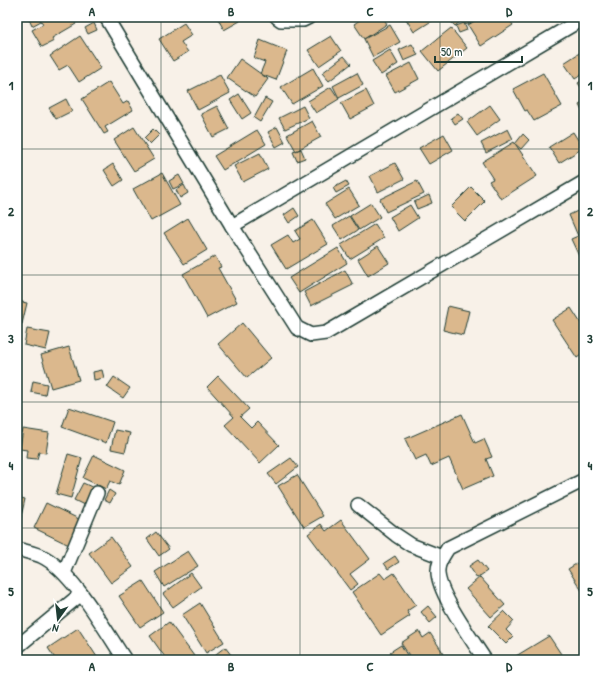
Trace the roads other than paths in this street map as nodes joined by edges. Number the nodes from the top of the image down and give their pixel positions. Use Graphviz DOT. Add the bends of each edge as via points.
graph roads {
  1 [pos="106,17"];
  2 [pos="277,17"];
  3 [pos="309,17"];
  4 [pos="584,18"];
  5 [pos="584,182"];
  6 [pos="232,226"];
  7 [pos="584,480"];
  8 [pos="97,493"];
  9 [pos="358,505"];
  10 [pos="17,549"];
  11 [pos="442,557"];
  12 [pos="64,573"];
  13 [pos="81,594"];
  14 [pos="17,646"];
  15 [pos="125,660"];
  16 [pos="485,660"];
  1 -- 6 [label="street"];
  2 -- 3 [label="street" via="281,20 303,20"];
  4 -- 6 [label="street"];
  5 -- 6 [label="street" via="326,333 311,335 298,328"];
  7 -- 11 [label="street" via="448,548"];
  8 -- 12 [label="street"];
  9 -- 11 [label="street" via="411,545"];
  10 -- 12 [label="street" via="41,556"];
  11 -- 16 [label="street" via="438,571 441,586"];
  12 -- 13 [label="street"];
  13 -- 14 [label="street"];
  13 -- 15 [label="street"];
}
